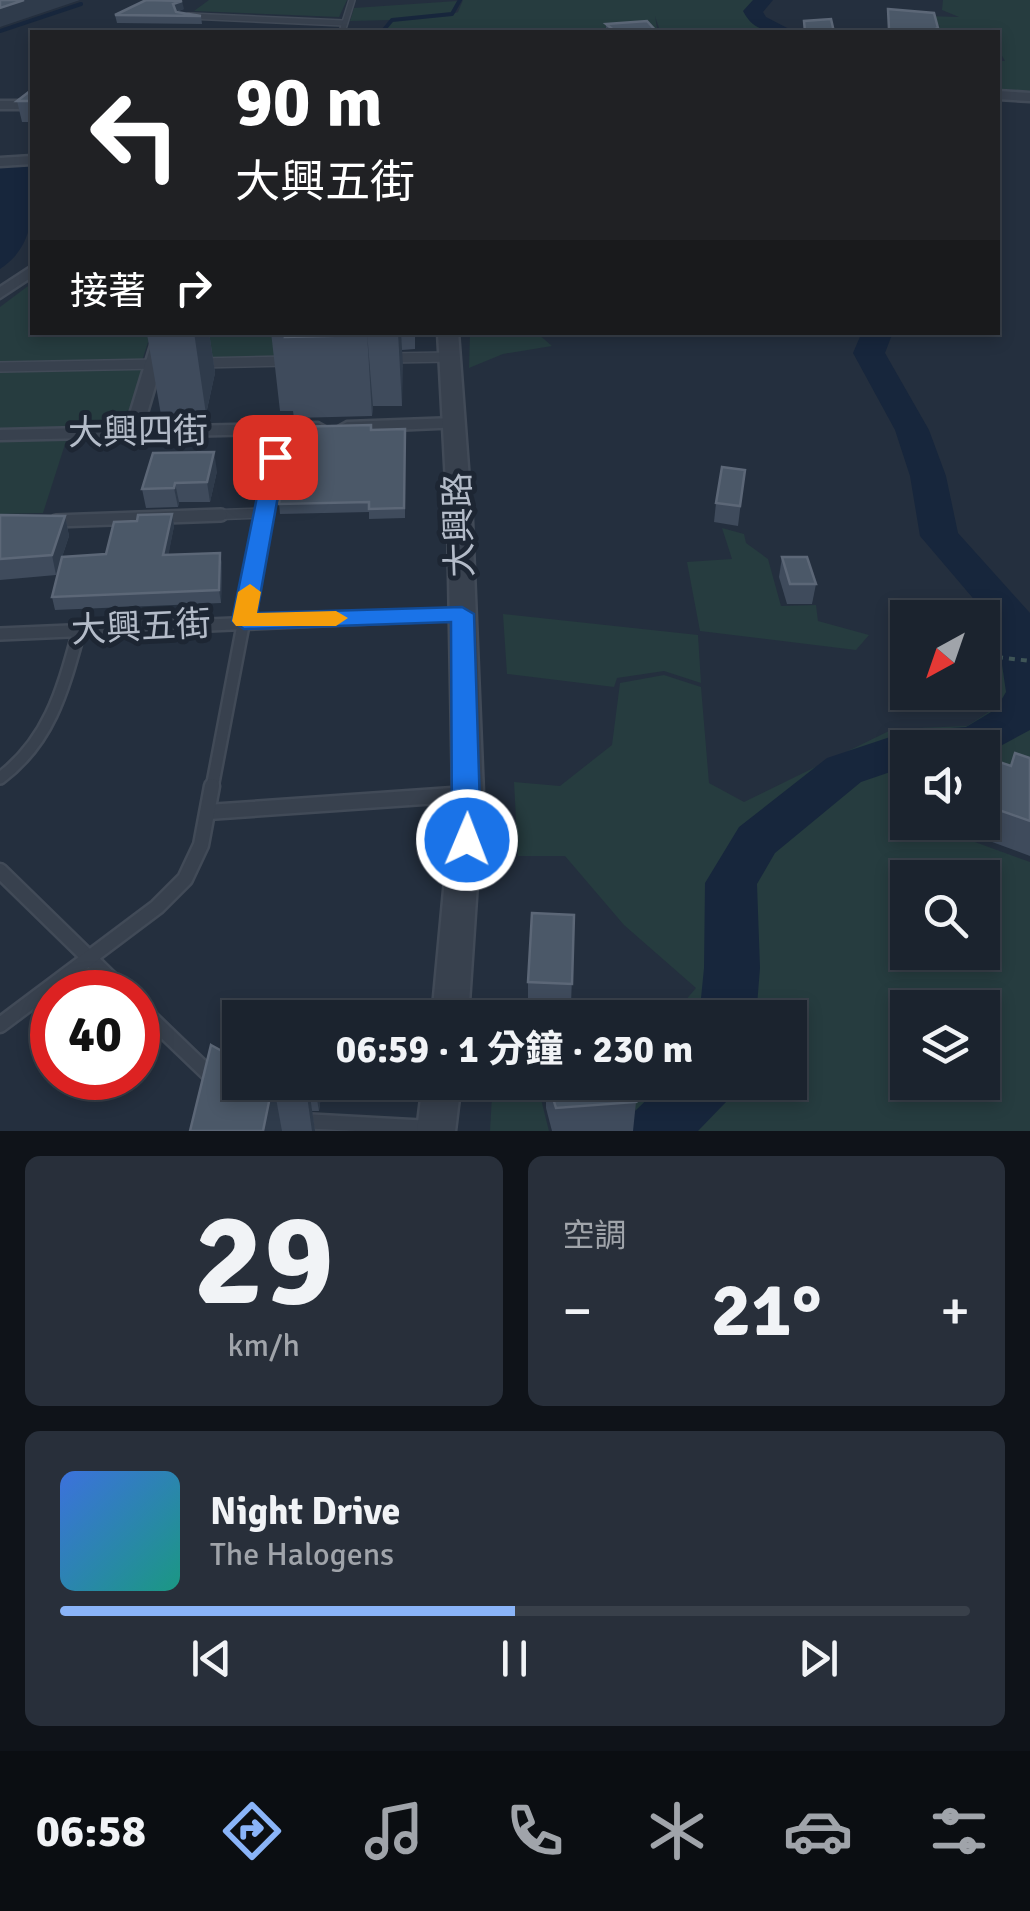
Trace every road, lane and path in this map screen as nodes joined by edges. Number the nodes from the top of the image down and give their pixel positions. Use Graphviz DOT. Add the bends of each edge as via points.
graph roads {
  1 [pos="352,0"];
  2 [pos="180,16"];
  3 [pos="343,23"];
  4 [pos="342,30"];
  5 [pos="1000,95"];
  6 [pos="1030,97"];
  7 [pos="30,105"];
  8 [pos="0,106"];
  9 [pos="30,160"];
  10 [pos="0,162"];
  11 [pos="30,272"];
  12 [pos="0,294"];
  13 [pos="162,335"];
  14 [pos="449,345"];
  15 [pos="370,359"];
  16 [pos="310,360"];
  17 [pos="193,363"];
  18 [pos="154,364"];
  19 [pos="173,364"];
  20 [pos="0,368"];
  21 [pos="456,423"];
  22 [pos="280,429"];
  23 [pos="133,432"];
  24 [pos="0,435"];
  25 [pos="264,513"];
  26 [pos="38,522"];
  27 [pos="462,614"];
  28 [pos="244,621"];
  29 [pos="79,631"];
  30 [pos="0,634"];
  31 [pos="1000,657"];
  32 [pos="1030,661"];
  33 [pos="0,778"];
  34 [pos="468,794"];
  35 [pos="208,812"];
  36 [pos="0,871"];
  37 [pos="88,958"];
  38 [pos="101,970"];
  39 [pos="451,1000"];
  40 [pos="0,1025"];
  41 [pos="160,1027"];
  42 [pos="222,1087"];
  43 [pos="440,1100"];
  44 [pos="289,1120"];
  45 [pos="436,1130"];
  1 -- 3 [label="lane"];
  2 -- 3 [label="lane"];
  3 -- 4 [label="lane"];
  5 -- 6 [label="street"];
  7 -- 8 [label="street"];
  9 -- 10 [label="street"];
  11 -- 12 [label="street"];
  13 -- 18 [label="street"];
  14 -- 15 [label="lane"];
  14 -- 21 [label="street, 大興路"];
  16 -- 17 [label="lane" via="291,354"];
  18 -- 19 [label="lane"];
  18 -- 20 [label="lane"];
  18 -- 23 [label="street"];
  21 -- 22 [label="street, 大興四街"];
  21 -- 27 [label="street, 大興路"];
  22 -- 23 [label="street, 大興四街"];
  22 -- 25 [label="lane"];
  23 -- 24 [label="street, 大興四街"];
  25 -- 26 [label="lane"];
  25 -- 28 [label="lane"];
  27 -- 28 [label="lane, 大興五街"];
  27 -- 34 [label="street, 大興路"];
  28 -- 29 [label="lane, 大興五街"];
  28 -- 35 [label="lane"];
  29 -- 30 [label="lane, 大興五街"];
  29 -- 33 [label="lane" via="52,722 38,748"];
  31 -- 32 [label="path"];
  34 -- 35 [label="lane"];
  34 -- 39 [label="street, 大興路"];
  35 -- 37 [label="lane" via="185,879"];
  36 -- 37 [label="lane"];
  37 -- 38 [label="lane"];
  37 -- 40 [label="lane"];
  41 -- 42 [label="lane"];
  43 -- 45 [label="street"];
  44 -- 45 [label="lane"];
}
